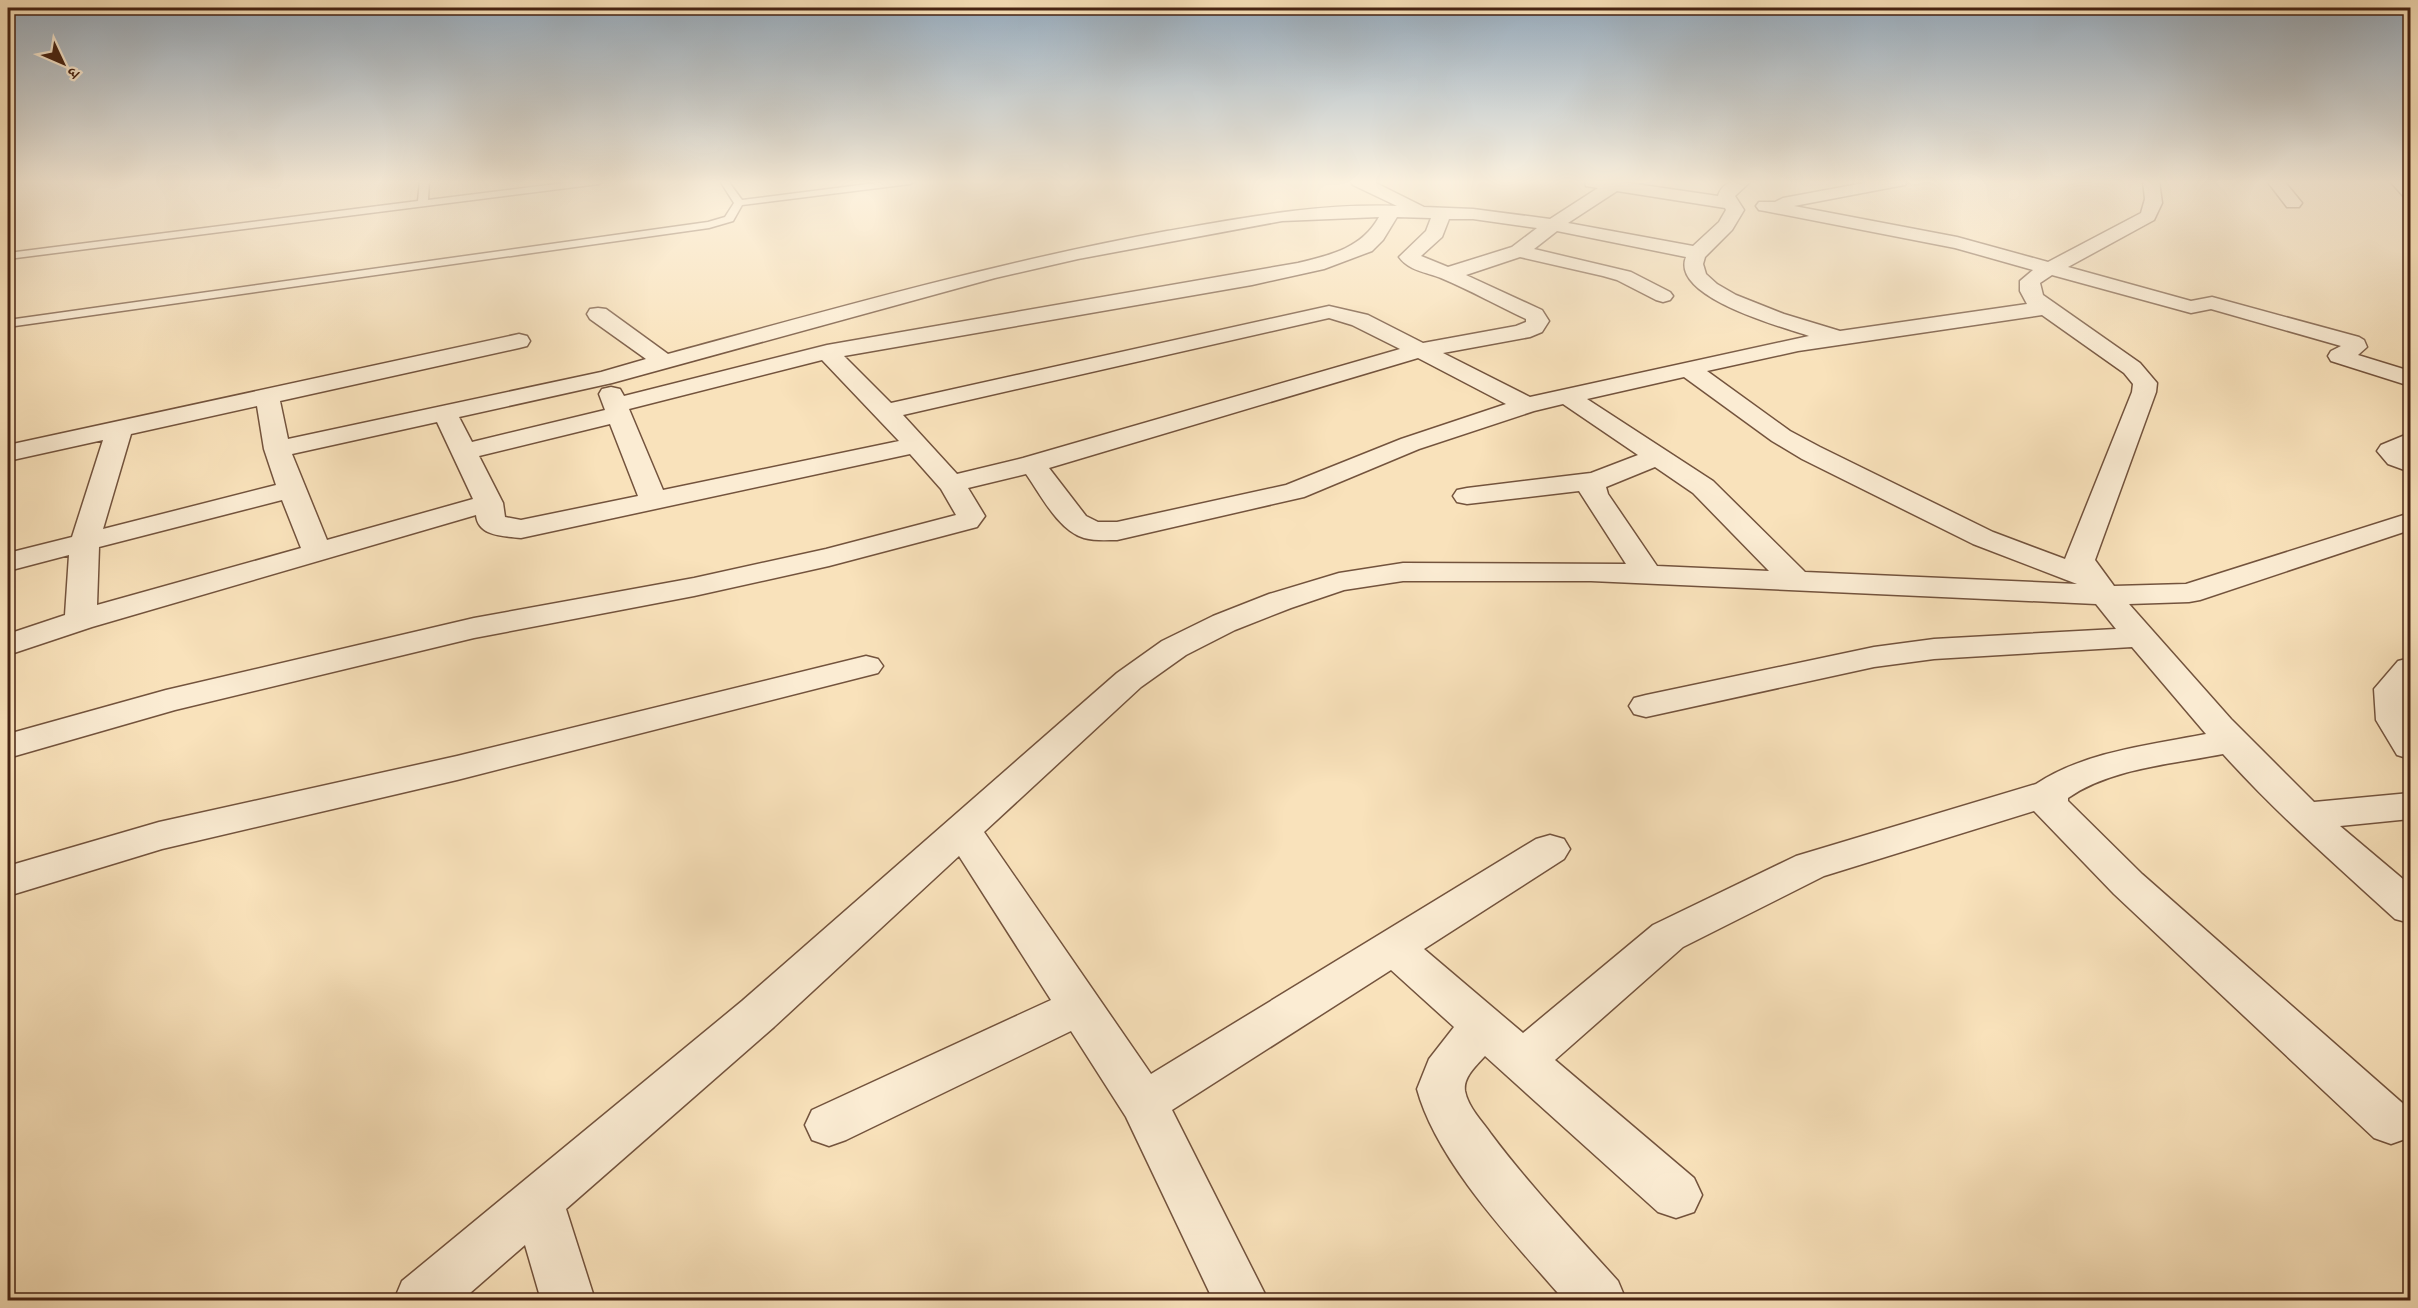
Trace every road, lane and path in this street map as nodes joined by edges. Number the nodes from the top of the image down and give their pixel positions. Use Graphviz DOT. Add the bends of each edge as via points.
graph roads {
  1 [pos="115,242"];
  2 [pos="588,242"];
  3 [pos="1138,242"];
  4 [pos="1371,242"];
  5 [pos="1425,242"];
  6 [pos="1530,242"];
  7 [pos="1640,242"];
  8 [pos="1710,242"];
  9 [pos="1950,242"];
  10 [pos="2100,242"];
  11 [pos="1519,251"];
  12 [pos="1697,253"];
  13 [pos="8,256"];
  14 [pos="2052,268"];
  15 [pos="1448,274"];
  16 [pos="1663,296"];
  17 [pos="2044,308"];
  18 [pos="598,314"];
  19 [pos="8,324"];
  20 [pos="1837,337"];
  21 [pos="519,341"];
  22 [pos="1419,351"];
  23 [pos="827,352"];
  24 [pos="663,361"];
  25 [pos="1688,369"];
  26 [pos="604,378"];
  27 [pos="2410,379"];
  28 [pos="267,396"];
  29 [pos="1567,396"];
  30 [pos="1527,405"];
  31 [pos="617,409"];
  32 [pos="884,412"];
  33 [pos="445,413"];
  34 [pos="120,427"];
  35 [pos="2410,441"];
  36 [pos="915,445"];
  37 [pos="277,449"];
  38 [pos="464,452"];
  39 [pos="8,453"];
  40 [pos="1659,456"];
  41 [pos="1032,464"];
  42 [pos="2410,464"];
  43 [pos="1596,481"];
  44 [pos="951,484"];
  45 [pos="291,489"];
  46 [pos="1467,496"];
  47 [pos="654,501"];
  48 [pos="489,503"];
  49 [pos="2410,521"];
  50 [pos="85,541"];
  51 [pos="318,552"];
  52 [pos="8,562"];
  53 [pos="1647,574"];
  54 [pos="1796,581"];
  55 [pos="2100,587"];
  56 [pos="81,620"];
  57 [pos="2140,637"];
  58 [pos="8,645"];
  59 [pos="866,666"];
  60 [pos="2410,668"];
  61 [pos="1646,706"];
  62 [pos="2231,741"];
  63 [pos="8,746"];
  64 [pos="2410,747"];
  65 [pos="2049,793"];
  66 [pos="2410,806"];
  67 [pos="2304,816"];
  68 [pos="962,830"];
  69 [pos="1550,849"];
  70 [pos="8,881"];
  71 [pos="2410,908"];
  72 [pos="1393,946"];
  73 [pos="1079,1007"];
  74 [pos="1483,1026"];
  75 [pos="1522,1060"];
  76 [pos="1144,1104"];
  77 [pos="2391,1123"];
  78 [pos="829,1125"];
  79 [pos="1676,1195"];
  80 [pos="538,1202"];
  81 [pos="422,1300"];
  82 [pos="568,1300"];
  83 [pos="1241,1300"];
  84 [pos="1599,1300"];
  1 -- 13 [label="lane"];
  2 -- 19 [label="lane"];
  3 -- 24 [label="street" via="991,273"];
  4 -- 23 [label="street" via="1321,263 1252,279"];
  5 -- 15 [label="street" via="1409,257"];
  6 -- 11 [label="street"];
  7 -- 12 [label="street"];
  8 -- 12 [label="street"];
  9 -- 14 [label="street"];
  10 -- 14 [label="street"];
  11 -- 15 [label="street"];
  11 -- 16 [label="street" via="1616,274"];
  12 -- 20 [label="street" via="1694,272 1706,285 1745,307"];
  14 -- 17 [label="street" via="2030,281 2034,299"];
  14 -- 27 [label="street" via="2191,307 2212,303 2352,342 2356,347 2339,357"];
  15 -- 22 [label="street" via="1534,315 1538,321 1522,332"];
  17 -- 20 [label="street"];
  17 -- 55 [label="street" via="2132,368 2145,383 2080,560"];
  18 -- 24 [label="street"];
  20 -- 25 [label="street"];
  21 -- 28 [label="street"];
  22 -- 30 [label="street"];
  22 -- 32 [label="street" via="1360,320 1329,312"];
  22 -- 41 [label="street"];
  23 -- 31 [label="street"];
  23 -- 32 [label="street"];
  24 -- 26 [label="street"];
  25 -- 29 [label="street"];
  25 -- 55 [label="street" via="1811,453 1983,538"];
  26 -- 31 [label="street"];
  26 -- 33 [label="street"];
  28 -- 34 [label="street"];
  28 -- 37 [label="street"];
  29 -- 30 [label="street"];
  29 -- 40 [label="street"];
  30 -- 41 [label="street" via="1294,490 1117,531 1092,531 1076,522"];
  31 -- 38 [label="street"];
  31 -- 47 [label="street"];
  32 -- 36 [label="street"];
  33 -- 37 [label="street"];
  33 -- 38 [label="street"];
  34 -- 39 [label="street"];
  34 -- 50 [label="street"];
  35 -- 42 [label="street" via="2390,451"];
  36 -- 44 [label="street"];
  36 -- 47 [label="street"];
  37 -- 45 [label="street"];
  38 -- 48 [label="street"];
  40 -- 43 [label="street"];
  40 -- 54 [label="street" via="1722,504"];
  41 -- 44 [label="street"];
  43 -- 46 [label="street"];
  43 -- 53 [label="street" via="1592,487 1594,494"];
  44 -- 63 [label="street" via="971,516 949,527 716,582 474,628 166,701"];
  45 -- 50 [label="street"];
  45 -- 51 [label="street"];
  47 -- 48 [label="street" via="521,529 500,527 491,521"];
  48 -- 51 [label="street"];
  49 -- 55 [label="street" via="2189,593"];
  50 -- 52 [label="street"];
  50 -- 56 [label="street"];
  51 -- 56 [label="street"];
  53 -- 54 [label="street"];
  53 -- 68 [label="street" via="1403,572 1339,582 1280,601 1174,648 1129,680"];
  54 -- 55 [label="street"];
  55 -- 57 [label="street"];
  56 -- 58 [label="street"];
  57 -- 61 [label="street" via="1934,649 1874,657"];
  57 -- 62 [label="street"];
  59 -- 70 [label="street" via="457,768 159,836"];
  60 -- 64 [label="street" via="2391,689 2394,720"];
  62 -- 65 [label="street" via="2088,772"];
  62 -- 67 [label="street"];
  65 -- 75 [label="street" via="1810,866 1668,936"];
  65 -- 77 [label="street" via="2049,805 2128,884"];
  66 -- 67 [label="street"];
  67 -- 71 [label="street"];
  68 -- 73 [label="street"];
  68 -- 80 [label="street" via="758,1014"];
  69 -- 72 [label="street"];
  72 -- 74 [label="street"];
  72 -- 76 [label="street"];
  73 -- 76 [label="street"];
  73 -- 78 [label="street"];
  74 -- 75 [label="street"];
  74 -- 84 [label="street" via="1443,1075 1440,1091 1447,1110 1510,1197"];
  75 -- 79 [label="street"];
  76 -- 83 [label="street"];
  80 -- 81 [label="street"];
  80 -- 82 [label="street"];
}
